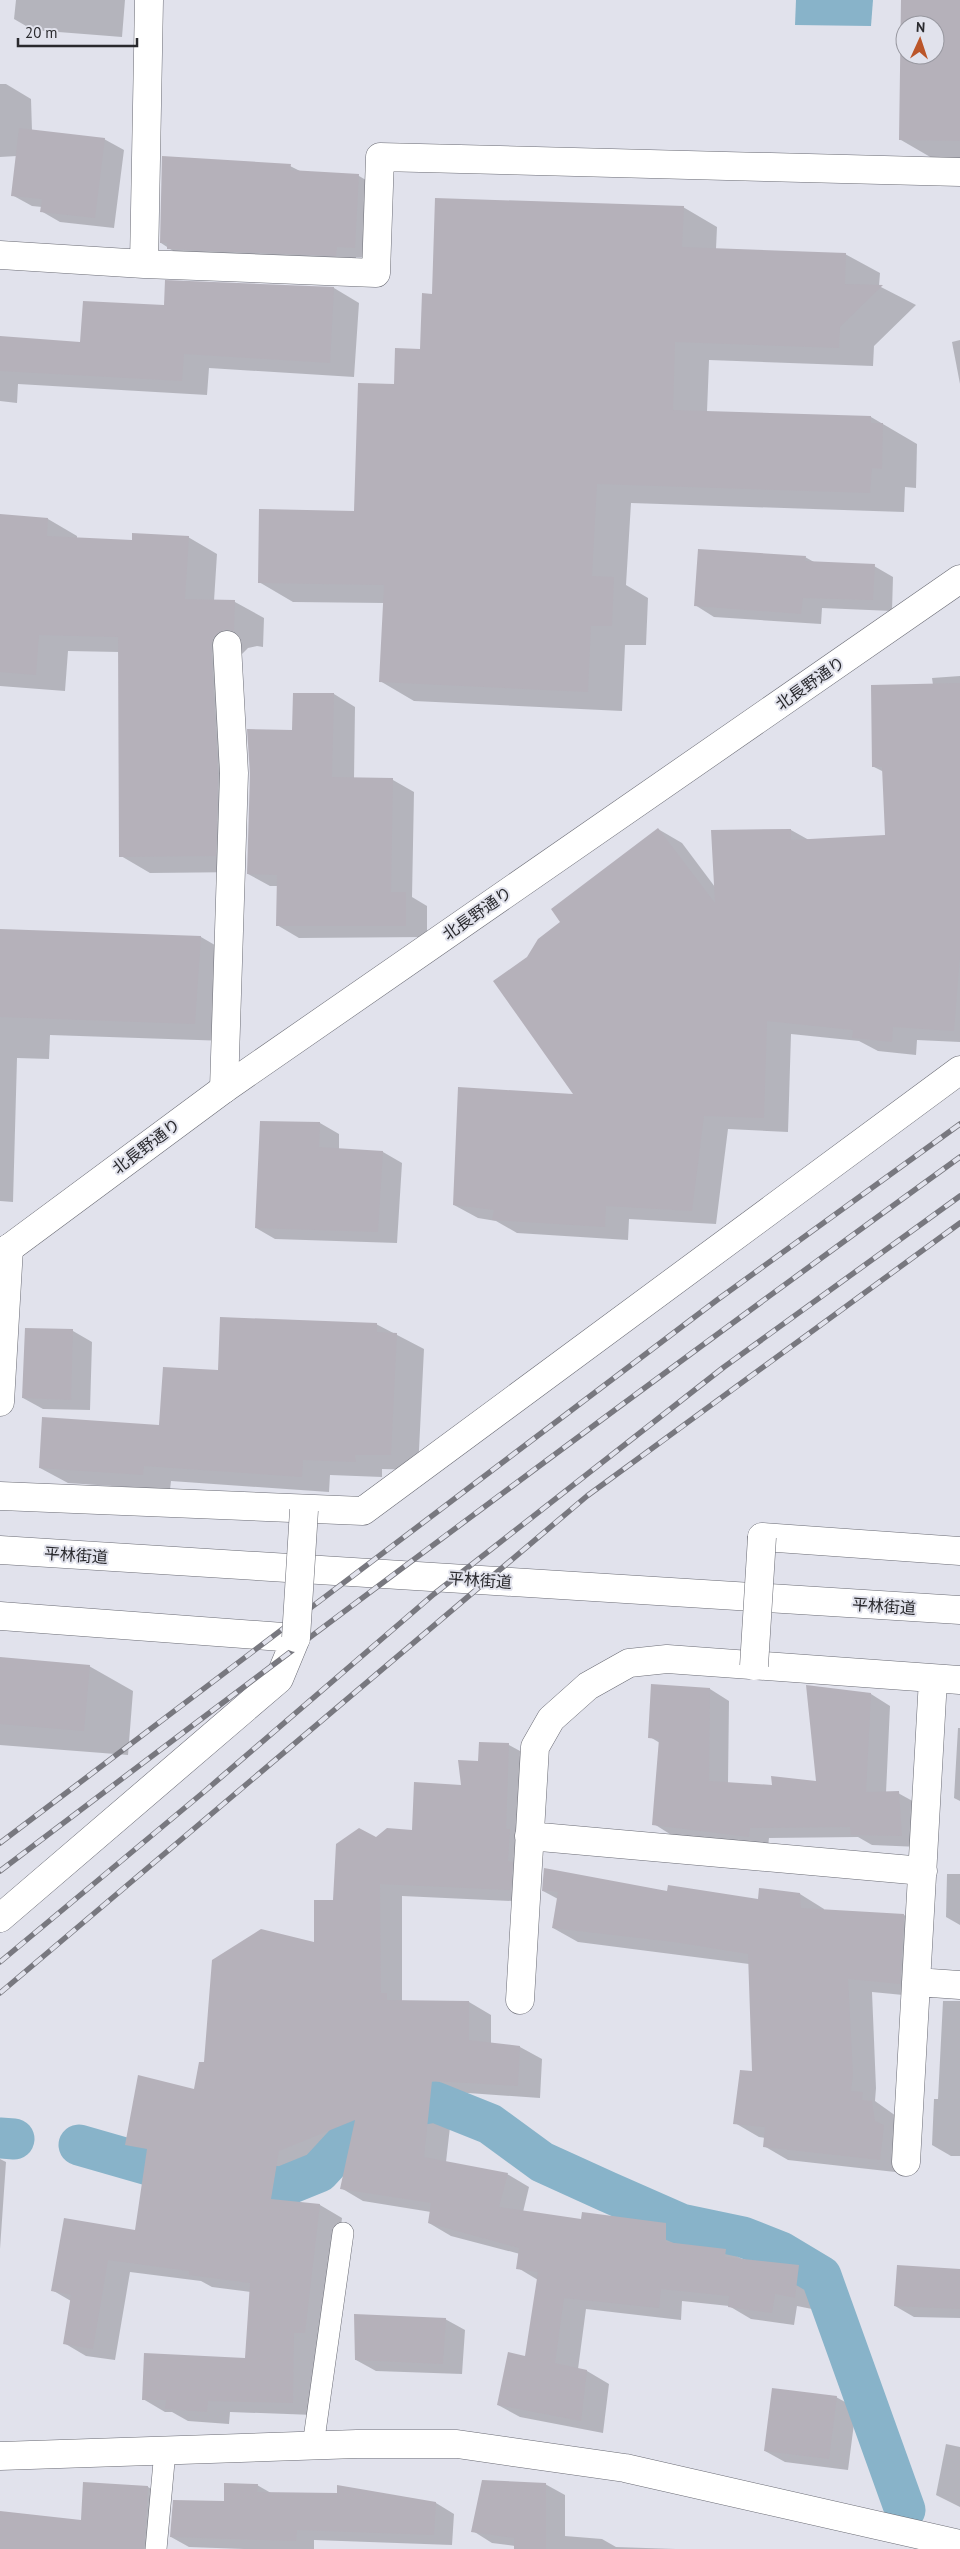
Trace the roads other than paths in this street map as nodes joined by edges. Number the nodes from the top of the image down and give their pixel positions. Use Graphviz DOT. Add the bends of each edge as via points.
graph roads {
  1 [pos="149,0"];
  2 [pos="960,172"];
  3 [pos="0,255"];
  4 [pos="144,264"];
  5 [pos="960,579"];
  6 [pos="227,645"];
  7 [pos="960,1070"];
  8 [pos="224,1089"];
  9 [pos="5,1251"];
  10 [pos="0,1402"];
  11 [pos="0,1496"];
  12 [pos="304,1510"];
  13 [pos="0,1550"];
  14 [pos="960,1551"];
  15 [pos="960,1610"];
  16 [pos="0,1616"];
  17 [pos="296,1638"];
  18 [pos="754,1666"];
  19 [pos="933,1679"];
  20 [pos="960,1680"];
  21 [pos="529,1836"];
  22 [pos="922,1871"];
  23 [pos="0,1918"];
  24 [pos="916,1982"];
  25 [pos="960,1985"];
  26 [pos="520,2000"];
  27 [pos="906,2162"];
  28 [pos="343,2233"];
  29 [pos="312,2446"];
  30 [pos="164,2451"];
  31 [pos="0,2456"];
  32 [pos="960,2544"];
  33 [pos="156,2549"];
  1 -- 4 [label="main road"];
  2 -- 4 [label="main road" via="380,157 376,273"];
  3 -- 4 [label="main road"];
  5 -- 8 [label="main road, 北長野通り"];
  6 -- 8 [label="main road" via="234,773"];
  7 -- 12 [label="main road" via="362,1512"];
  8 -- 9 [label="main road, 北長野通り"];
  9 -- 10 [label="main road"];
  11 -- 12 [label="main road"];
  12 -- 17 [label="main road, bridge"];
  13 -- 15 [label="main road, 平林街道"];
  14 -- 18 [label="main road, bridge" via="762,1537"];
  16 -- 17 [label="main road"];
  17 -- 23 [label="main road" via="279,1679"];
  18 -- 19 [label="main road"];
  18 -- 21 [label="main road" via="667,1659 629,1663 588,1686 551,1719 535,1747"];
  19 -- 20 [label="main road"];
  19 -- 22 [label="main road"];
  21 -- 22 [label="main road"];
  21 -- 26 [label="main road"];
  22 -- 24 [label="main road"];
  24 -- 25 [label="main road"];
  24 -- 27 [label="main road"];
  28 -- 29 [label="lane"];
  29 -- 30 [label="main road"];
  29 -- 32 [label="main road" via="457,2444 625,2468"];
  30 -- 31 [label="main road"];
  30 -- 33 [label="lane"];
}
